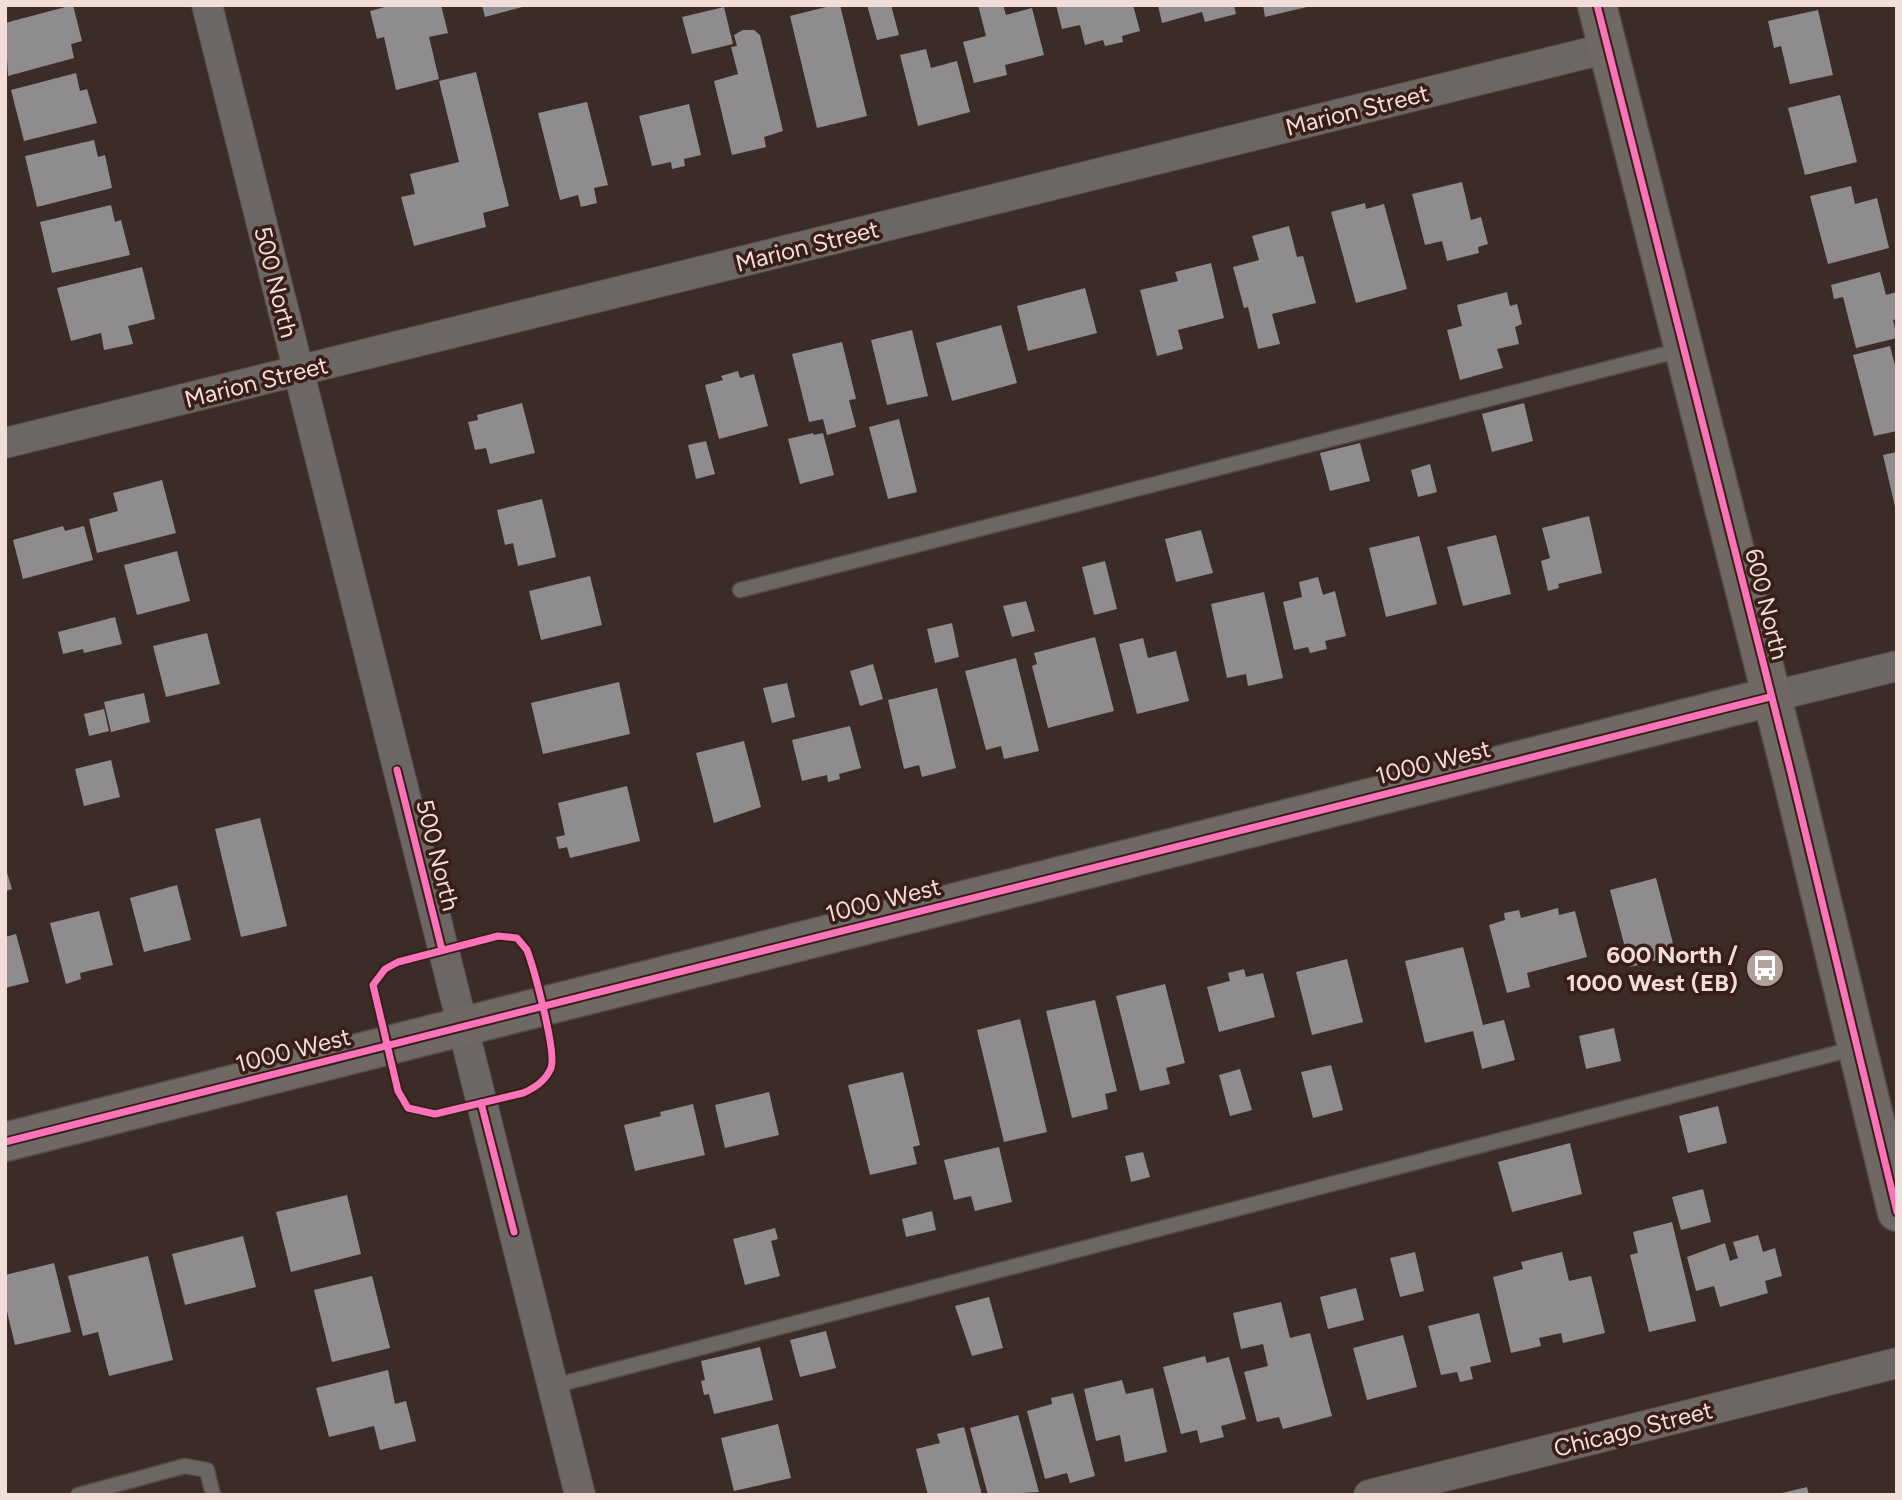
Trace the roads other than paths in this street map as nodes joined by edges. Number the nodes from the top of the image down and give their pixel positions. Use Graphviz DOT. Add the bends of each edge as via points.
graph roads {
  1 [pos="207,5"];
  2 [pos="1597,5"];
  3 [pos="1608,48"];
  4 [pos="1682,350"];
  5 [pos="298,371"];
  6 [pos="5,443"];
  7 [pos="740,590"];
  8 [pos="1897,666"];
  9 [pos="1770,697"];
  10 [pos="463,1028"];
  11 [pos="1857,1048"];
  12 [pos="5,1142"];
  13 [pos="1897,1212"];
  14 [pos="1897,1363"];
  15 [pos="553,1386"];
  16 [pos="78,1495"];
  17 [pos="213,1495"];
  18 [pos="580,1495"];
  19 [pos="1369,1495"];
  1 -- 5 [label="street, 500 North"];
  2 -- 3 [label="street, 600 North"];
  3 -- 4 [label="street, 600 North"];
  3 -- 5 [label="street, Marion Street"];
  4 -- 7 [label="lane"];
  4 -- 9 [label="street, 600 North"];
  5 -- 6 [label="street, Marion Street"];
  5 -- 10 [label="street, 500 North"];
  8 -- 9 [label="street"];
  9 -- 10 [label="street, 1000 West"];
  9 -- 11 [label="street, 600 North"];
  10 -- 12 [label="street, 1000 West"];
  10 -- 15 [label="street, 500 North"];
  11 -- 13 [label="street, 600 North"];
  11 -- 15 [label="lane"];
  14 -- 19 [label="street, Chicago Street"];
  15 -- 18 [label="street, 500 North"];
  16 -- 17 [label="lane" via="185,1466 207,1470"];
}
